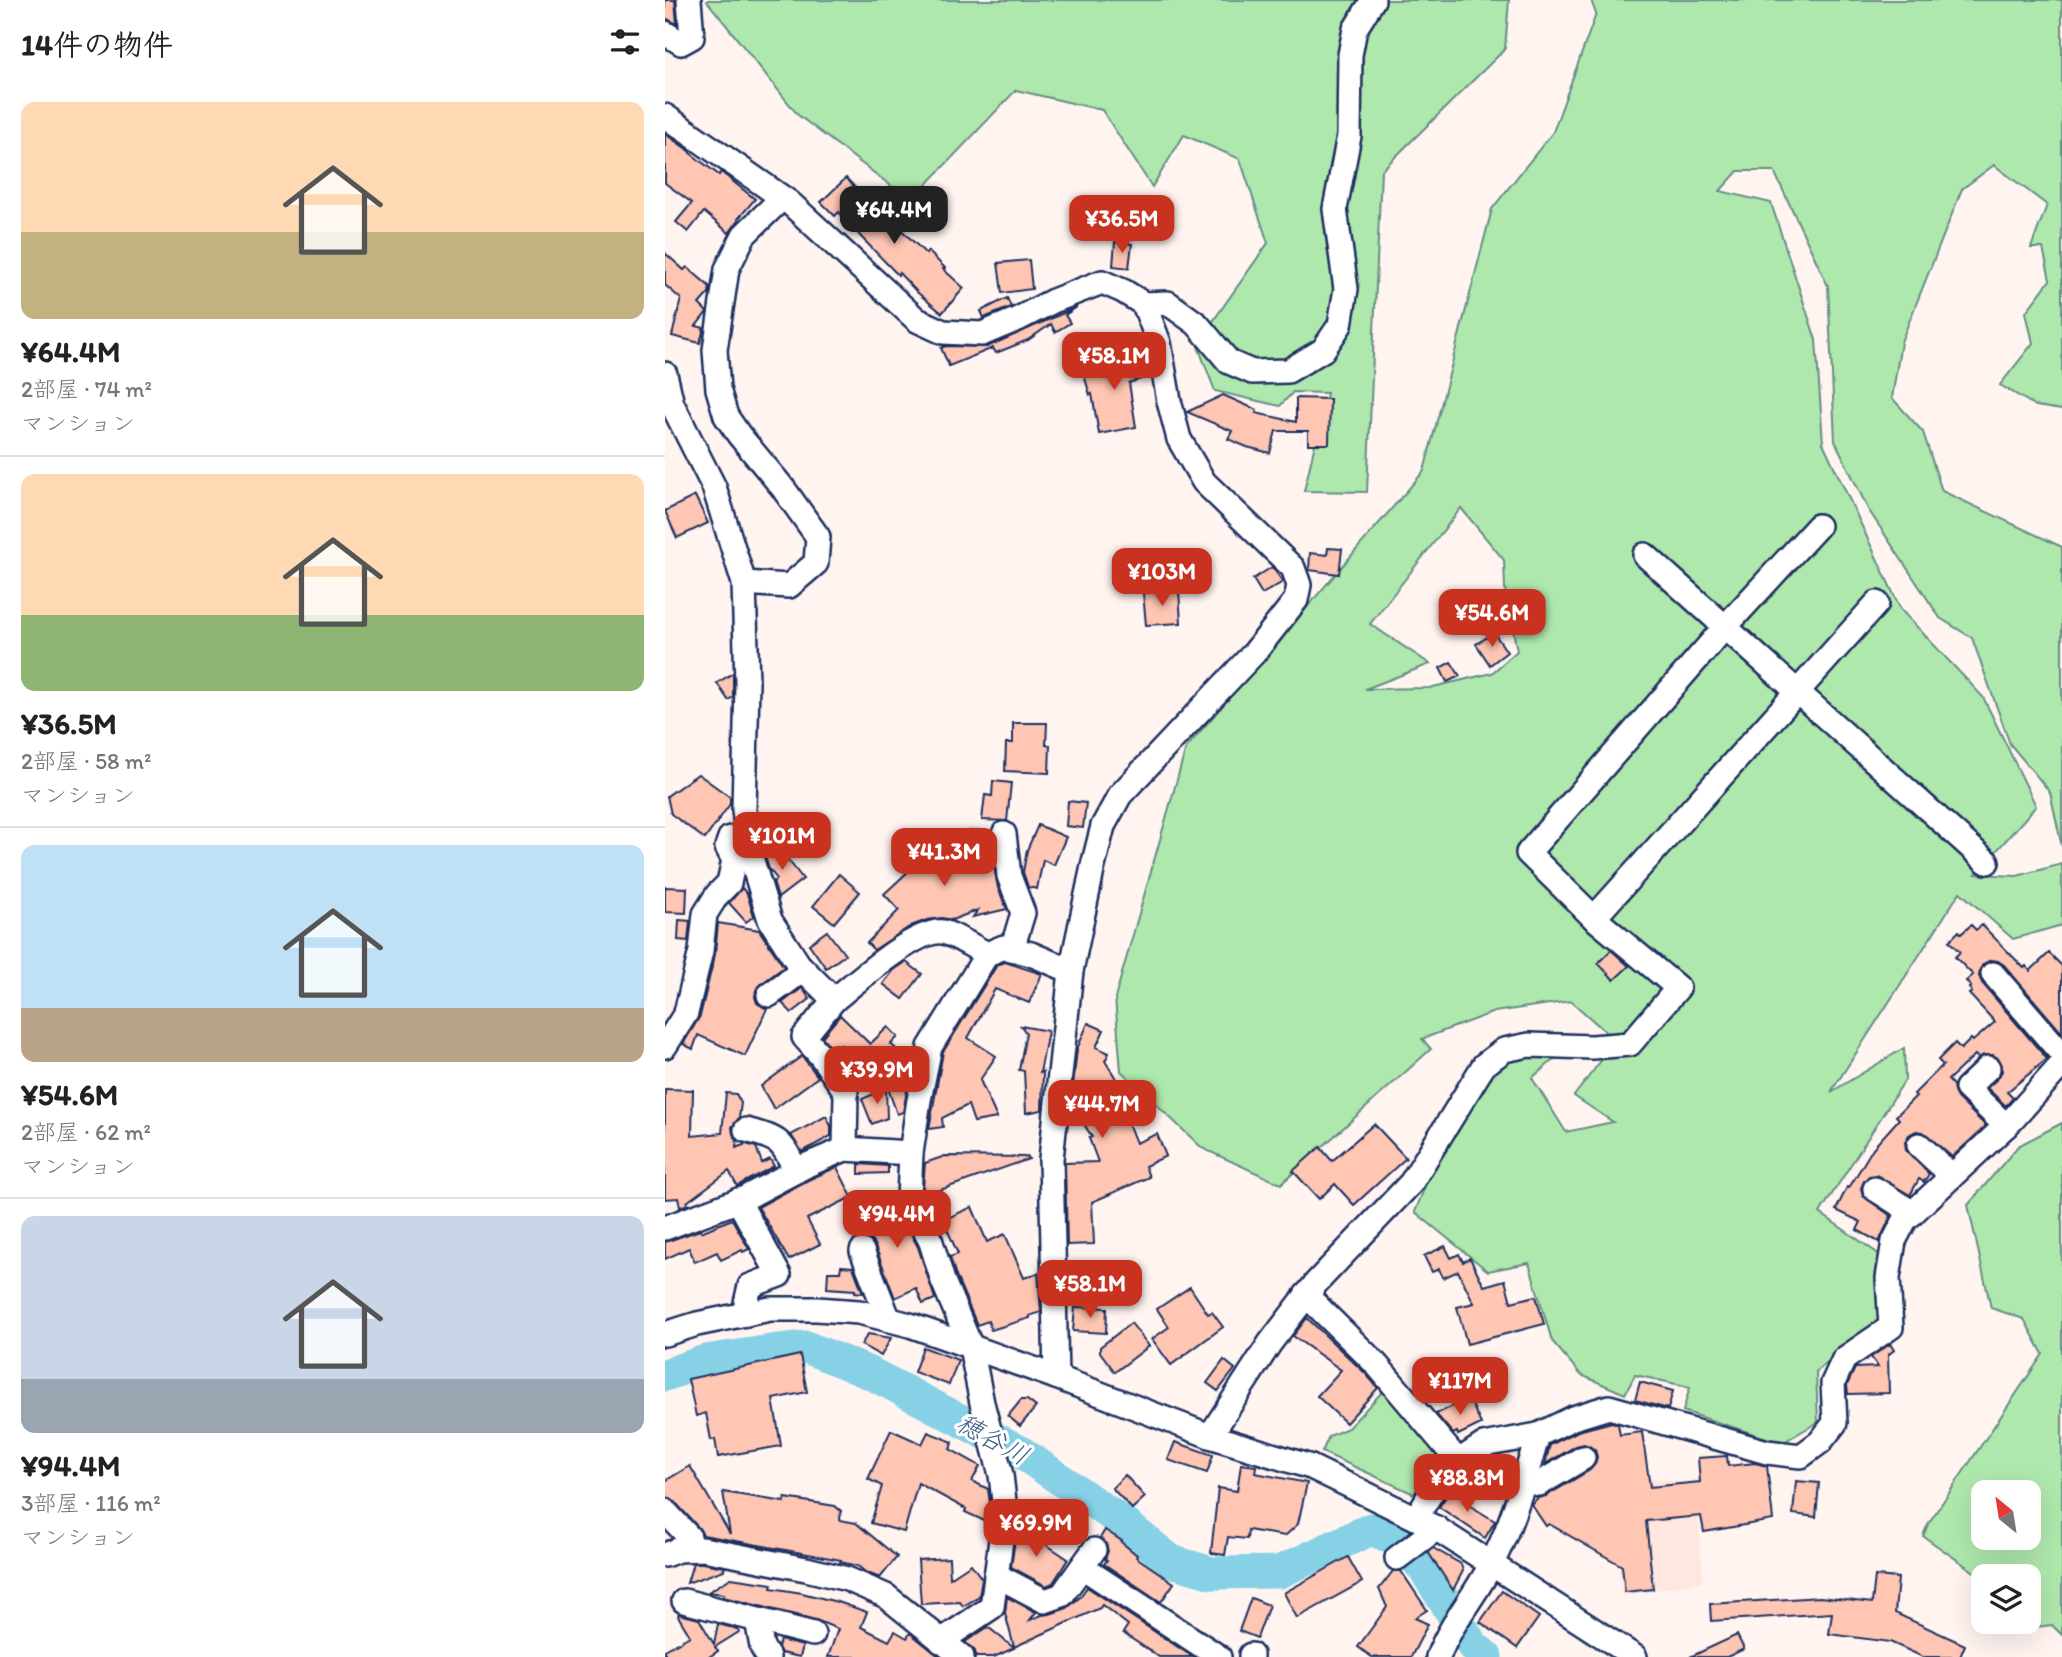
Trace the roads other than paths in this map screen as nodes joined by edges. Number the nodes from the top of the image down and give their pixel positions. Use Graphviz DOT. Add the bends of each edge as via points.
graph roads {
  1 [pos="689,0"];
  2 [pos="1373,0"];
  3 [pos="665,33"];
  4 [pos="665,116"];
  5 [pos="782,198"];
  6 [pos="1144,304"];
  7 [pos="665,374"];
  8 [pos="1818,526"];
  9 [pos="1645,555"];
  10 [pos="744,583"];
  11 [pos="1877,603"];
  12 [pos="1725,627"];
  13 [pos="1799,691"];
  14 [pos="1004,834"];
  15 [pos="747,835"];
  16 [pos="1987,862"];
  17 [pos="1594,918"];
  18 [pos="1012,949"];
  19 [pos="987,954"];
  20 [pos="803,970"];
  21 [pos="1071,971"];
  22 [pos="1993,974"];
  23 [pos="769,995"];
  24 [pos="834,1000"];
  25 [pos="665,1046"];
  26 [pos="2062,1054"];
  27 [pos="2062,1064"];
  28 [pos="1988,1069"];
  29 [pos="2006,1126"];
  30 [pos="746,1130"];
  31 [pos="1919,1145"];
  32 [pos="845,1149"];
  33 [pos="911,1153"];
  34 [pos="796,1171"];
  35 [pos="1952,1176"];
  36 [pos="1875,1189"];
  37 [pos="738,1200"];
  38 [pos="1913,1213"];
  39 [pos="665,1228"];
  40 [pos="862,1251"];
  41 [pos="1306,1295"];
  42 [pos="746,1314"];
  43 [pos="889,1320"];
  44 [pos="665,1334"];
  45 [pos="971,1347"];
  46 [pos="1056,1377"];
  47 [pos="1538,1434"];
  48 [pos="1210,1436"];
  49 [pos="1583,1458"];
  50 [pos="1458,1461"];
  51 [pos="1525,1481"];
  52 [pos="665,1511"];
  53 [pos="1426,1523"];
  54 [pos="692,1549"];
  55 [pos="665,1555"];
  56 [pos="1397,1558"];
  57 [pos="1492,1564"];
  58 [pos="996,1575"];
  59 [pos="684,1601"];
  60 [pos="757,1620"];
  61 [pos="813,1634"];
  62 [pos="941,1641"];
  63 [pos="758,1654"];
  64 [pos="962,1657"];
  65 [pos="1219,1657"];
  66 [pos="1438,1657"];
  67 [pos="1635,1657"];
  1 -- 3 [label="street" via="692,37 681,43"];
  2 -- 6 [label="street" via="1355,29 1350,55 1349,136 1335,209 1346,289 1340,325 1324,350 1288,371 1252,372 1229,362 1196,324 1168,303"];
  4 -- 5 [label="street"];
  5 -- 6 [label="street" via="917,320 943,332 982,334 1103,282"];
  5 -- 10 [label="street" via="744,235 727,268 715,350 718,389 726,416 818,537 816,563 789,586"];
  6 -- 21 [label="street" via="1159,344 1179,439 1204,482 1293,568 1299,585 1296,600 1255,652 1119,795 1103,826"];
  7 -- 10 [label="street" via="671,404 714,487"];
  8 -- 12 [label="street"];
  9 -- 12 [label="street"];
  10 -- 15 [label="street"];
  11 -- 13 [label="street"];
  12 -- 13 [label="street"];
  12 -- 17 [label="street" via="1528,853"];
  13 -- 16 [label="street"];
  13 -- 17 [label="street"];
  14 -- 18 [label="street" via="1009,876 1023,913"];
  15 -- 20 [label="street" via="770,920"];
  15 -- 25 [label="street" via="730,838 727,847 734,860 729,883 705,914 686,1013"];
  17 -- 41 [label="street" via="1678,988 1630,1044 1529,1045 1504,1050 1484,1065 1411,1183"];
  18 -- 19 [label="street" via="1004,947"];
  18 -- 21 [label="street"];
  19 -- 24 [label="street" via="943,932 926,934"];
  19 -- 33 [label="street" via="930,1047"];
  20 -- 23 [label="street"];
  20 -- 24 [label="street"];
  21 -- 46 [label="street" via="1051,1159"];
  22 -- 26 [label="street"];
  24 -- 32 [label="street" via="804,1037 846,1092"];
  27 -- 29 [label="street"];
  28 -- 29 [label="street" via="1968,1088"];
  29 -- 35 [label="street"];
  30 -- 34 [label="street" via="775,1139"];
  31 -- 35 [label="street"];
  32 -- 33 [label="street"];
  32 -- 34 [label="street"];
  33 -- 45 [label="street" via="909,1199 931,1242"];
  34 -- 37 [label="street"];
  35 -- 38 [label="street"];
  36 -- 38 [label="street"];
  37 -- 39 [label="street"];
  37 -- 42 [label="street" via="779,1275 750,1286"];
  38 -- 47 [label="street" via="1894,1241 1888,1278 1891,1327 1845,1359 1833,1383 1835,1423 1801,1456 1767,1452 1609,1407"];
  40 -- 43 [label="street"];
  41 -- 48 [label="street"];
  41 -- 50 [label="street" via="1376,1364"];
  42 -- 43 [label="street" via="817,1309"];
  42 -- 44 [label="street"];
  43 -- 45 [label="street"];
  45 -- 46 [label="street"];
  45 -- 58 [label="street" via="1005,1510"];
  46 -- 48 [label="street"];
  47 -- 50 [label="street" via="1483,1445"];
  47 -- 51 [label="street"];
  48 -- 53 [label="street" via="1311,1467"];
  49 -- 51 [label="street" via="1539,1484"];
  50 -- 53 [label="street" via="1437,1483"];
  51 -- 57 [label="street"];
  52 -- 54 [label="street" via="689,1537"];
  53 -- 56 [label="street" via="1418,1543"];
  53 -- 57 [label="street"];
  54 -- 55 [label="street"];
  54 -- 62 [label="street" via="847,1579 886,1595"];
  57 -- 66 [label="street" via="1447,1634"];
  57 -- 67 [label="street"];
  58 -- 62 [label="street" via="992,1607"];
  58 -- 65 [label="street" via="1045,1601 1062,1595 1088,1559"];
  59 -- 60 [label="street"];
  60 -- 61 [label="street"];
  60 -- 63 [label="street"];
  62 -- 64 [label="street"];
}
